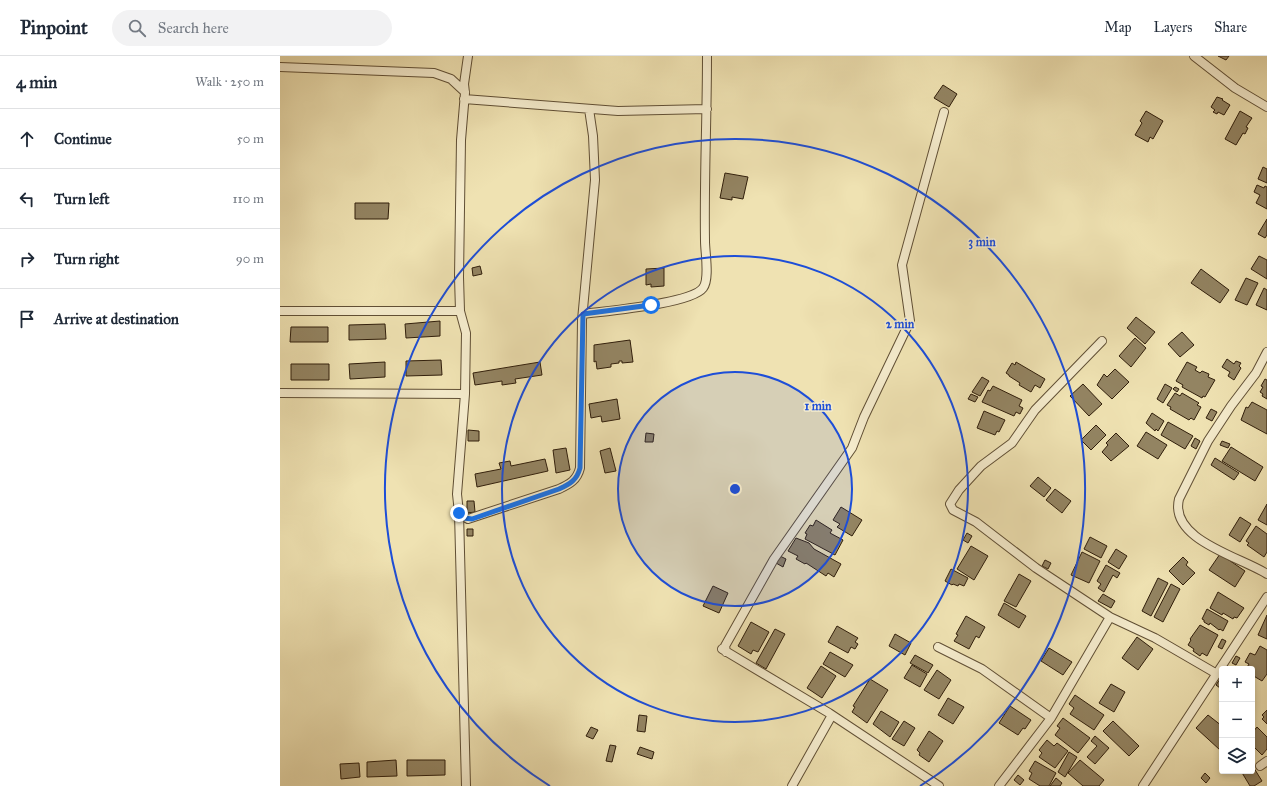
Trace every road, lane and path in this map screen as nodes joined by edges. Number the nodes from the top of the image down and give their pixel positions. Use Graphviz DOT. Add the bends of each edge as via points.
graph roads {
  1 [pos="468,56"];
  2 [pos="707,56"];
  3 [pos="1194,56"];
  4 [pos="280,67"];
  5 [pos="465,96"];
  6 [pos="1267,107"];
  7 [pos="589,109"];
  8 [pos="707,109"];
  9 [pos="944,112"];
  10 [pos="280,311"];
  11 [pos="460,311"];
  12 [pos="583,314"];
  13 [pos="1102,341"];
  14 [pos="1267,352"];
  15 [pos="280,392"];
  16 [pos="465,394"];
  17 [pos="459,513"];
  18 [pos="1267,574"];
  19 [pos="1267,597"];
  20 [pos="1110,617"];
  21 [pos="938,647"];
  22 [pos="1217,674"];
  23 [pos="832,715"];
  24 [pos="1051,718"];
  25 [pos="1267,761"];
  26 [pos="1260,766"];
  27 [pos="1147,785"];
  28 [pos="466,786"];
  29 [pos="792,786"];
  30 [pos="939,786"];
  31 [pos="998,786"];
  1 -- 5 [label="street"];
  2 -- 8 [label="street"];
  3 -- 6 [label="street" via="1235,88"];
  4 -- 5 [label="street" via="434,73 451,79"];
  5 -- 7 [label="street"];
  5 -- 11 [label="street" via="461,155"];
  7 -- 8 [label="street"];
  7 -- 12 [label="street" via="594,136 595,180"];
  8 -- 12 [label="street" via="707,279 703,288 698,293 686,297 651,305"];
  9 -- 23 [label="street" via="902,265 910,321 852,448 774,560 725,646 726,652 721,648 726,654"];
  10 -- 11 [label="street"];
  11 -- 16 [label="street" via="466,332"];
  12 -- 17 [label="street" via="578,476 571,484 559,489 472,519 464,518"];
  13 -- 20 [label="street" via="1035,410 1012,443 982,466 959,490 950,504 953,510 976,522 1036,568"];
  14 -- 18 [label="street" via="1256,373 1208,442 1179,500 1177,514 1184,526 1204,543"];
  15 -- 16 [label="street"];
  16 -- 17 [label="street" via="457,494"];
  17 -- 28 [label="street"];
  19 -- 22 [label="street"];
  20 -- 22 [label="street" via="1155,638"];
  20 -- 24 [label="street"];
  21 -- 24 [label="street" via="982,669"];
  22 -- 27 [label="street"];
  23 -- 29 [label="street"];
  23 -- 30 [label="street"];
  24 -- 31 [label="street"];
  25 -- 26 [label="street"];
}
